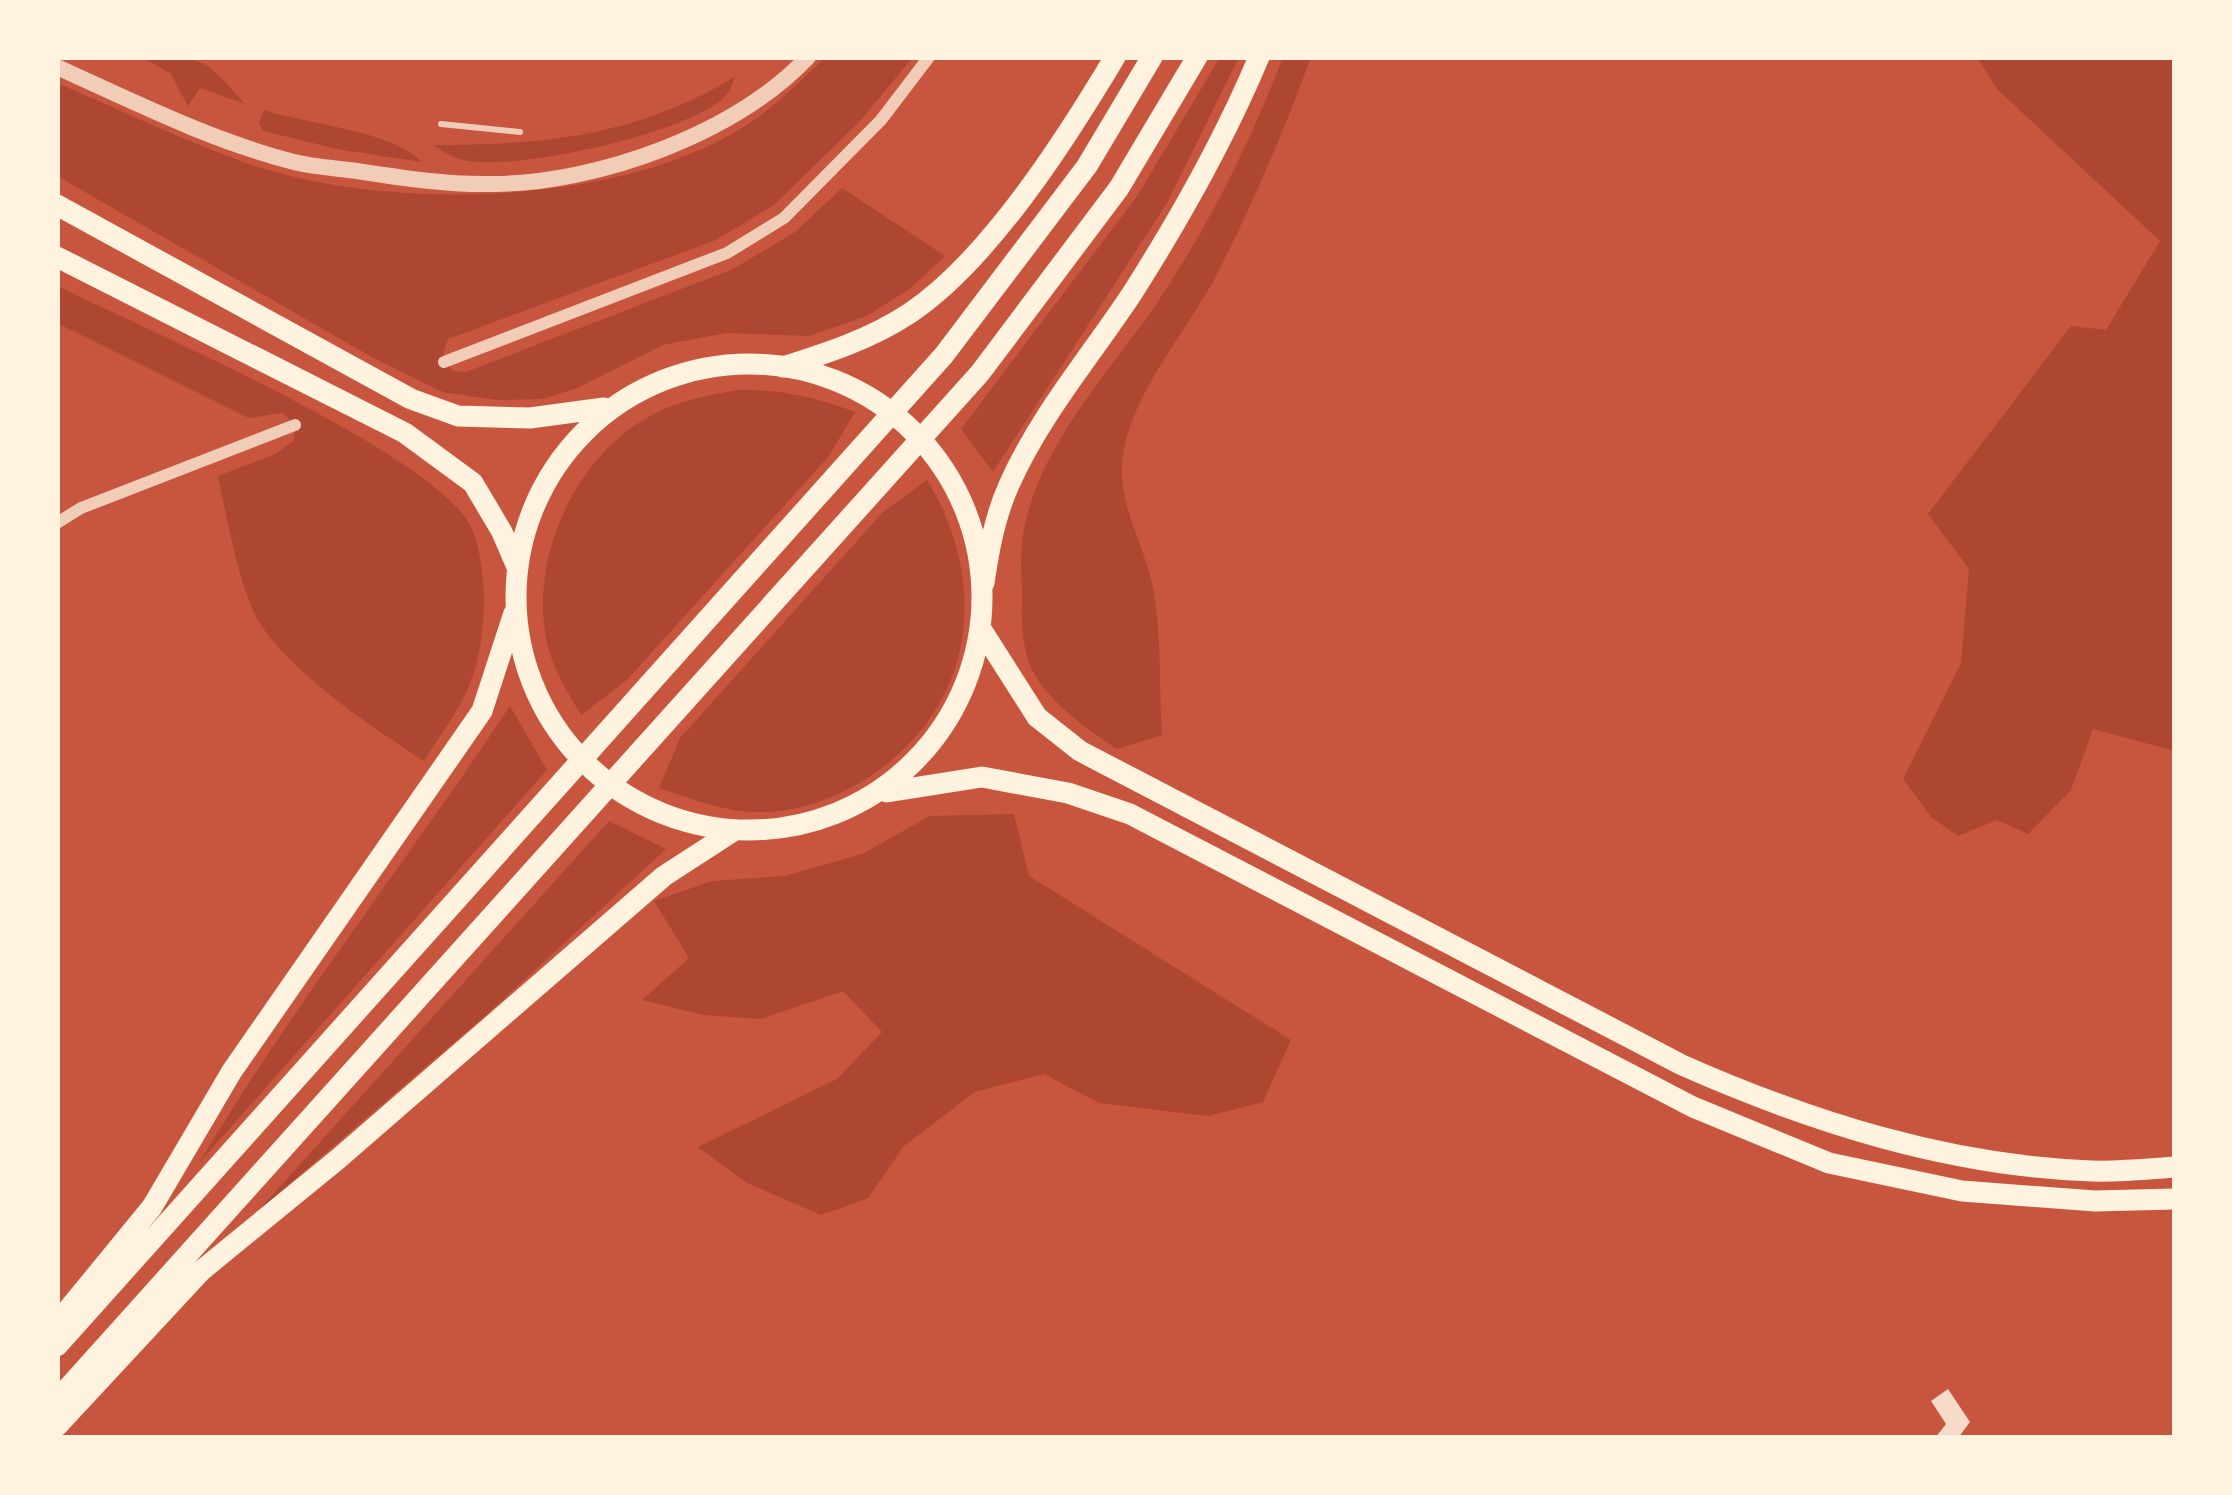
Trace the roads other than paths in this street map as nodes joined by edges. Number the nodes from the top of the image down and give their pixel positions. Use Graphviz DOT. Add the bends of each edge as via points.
graph roads {
  1 [pos="59,57"];
  2 [pos="808,57"];
  3 [pos="929,57"];
  4 [pos="1115,57"];
  5 [pos="1152,57"];
  6 [pos="1198,57"];
  7 [pos="1259,57"];
  8 [pos="57,67"];
  9 [pos="102,87"];
  10 [pos="441,124"];
  11 [pos="520,132"];
  12 [pos="57,206"];
  13 [pos="64,263"];
  14 [pos="444,362"];
  15 [pos="783,367"];
  16 [pos="611,406"];
  17 [pos="295,425"];
  18 [pos="57,523"];
  19 [pos="518,568"];
  20 [pos="984,583"];
  21 [pos="514,613"];
  22 [pos="981,628"];
  23 [pos="875,795"];
  24 [pos="735,830"];
  25 [pos="2175,1167"];
  26 [pos="2175,1199"];
  27 [pos="57,1323"];
  28 [pos="57,1346"];
  29 [pos="57,1400"];
  30 [pos="57,1426"];
  1 -- 9 [label="lane"];
  2 -- 9 [label="street" via="748,107 677,142 586,171 496,184 297,163"];
  3 -- 14 [label="street" via="881,120 784,218 746,242"];
  4 -- 15 [label="main road" via="1060,148 945,284 868,336"];
  5 -- 28 [label="main road" via="1087,166 944,355"];
  6 -- 29 [label="main road" via="1119,188 980,373"];
  7 -- 20 [label="main road" via="1133,291 1066,384 1009,484"];
  8 -- 9 [label="street"];
  10 -- 11 [label="lane"];
  12 -- 16 [label="main road" via="411,399 458,416 530,418"];
  13 -- 19 [label="main road" via="405,433 473,483"];
  15 -- 16 [label="main road" via="696,370"];
  15 -- 20 [label="main road" via="872,396 909,426 962,499"];
  16 -- 19 [label="main road" via="572,440 543,482 524,522"];
  17 -- 18 [label="street"];
  19 -- 21 [label="main road"];
  20 -- 22 [label="main road"];
  21 -- 24 [label="main road" via="523,662 560,736 602,778 686,821"];
  21 -- 27 [label="main road" via="482,711 232,1071 152,1207"];
  22 -- 23 [label="main road" via="971,675 942,730"];
  22 -- 25 [label="main road" via="1037,717 1080,752 1682,1065 1769,1103 1983,1159 2091,1171"];
  23 -- 24 [label="main road" via="784,828"];
  23 -- 26 [label="main road" via="982,777 1130,814 1693,1107 1829,1162 1963,1190"];
  24 -- 30 [label="main road" via="664,876 201,1270"];
}
